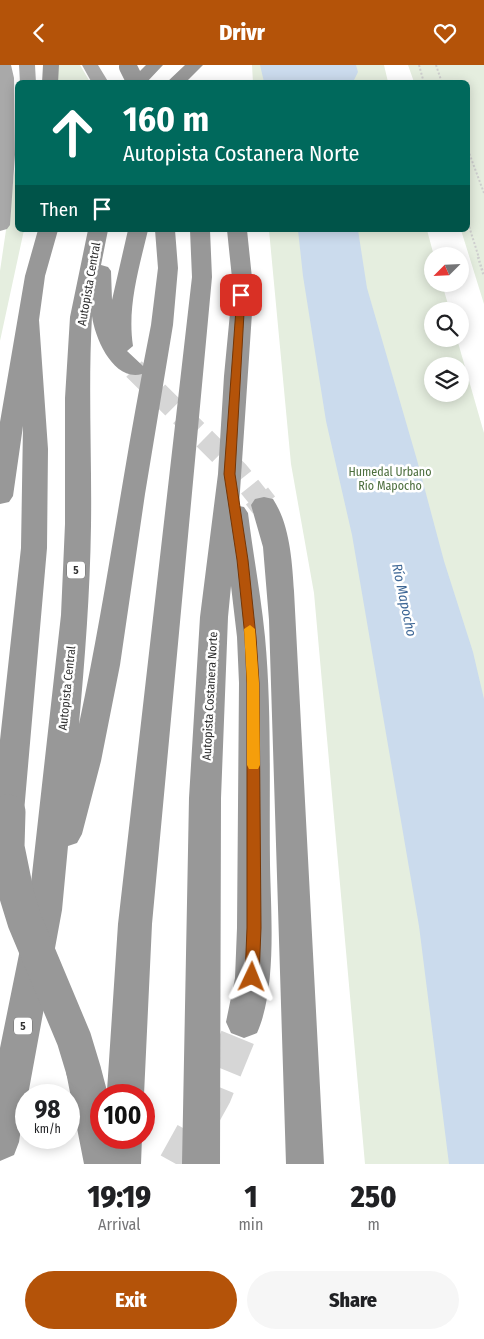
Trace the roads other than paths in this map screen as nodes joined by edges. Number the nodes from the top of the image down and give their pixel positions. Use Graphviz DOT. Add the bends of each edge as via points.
graph roads {
  1 [pos="4,65"];
  2 [pos="27,65"];
  3 [pos="51,65"];
  4 [pos="90,65"];
  5 [pos="156,65"];
  6 [pos="195,65"];
  7 [pos="127,66"];
  8 [pos="28,80"];
  9 [pos="50,80"];
  10 [pos="99,80"];
  11 [pos="134,80"];
  12 [pos="139,80"];
  13 [pos="165,80"];
  14 [pos="178,80"];
  15 [pos="15,131"];
  16 [pos="6,155"];
  17 [pos="0,225"];
  18 [pos="38,232"];
  19 [pos="47,232"];
  20 [pos="99,232"];
  21 [pos="99,232"];
  22 [pos="138,232"];
  23 [pos="165,232"];
  24 [pos="200,232"];
  25 [pos="236,232"];
  26 [pos="36,276"];
  27 [pos="29,321"];
  28 [pos="10,435"];
  29 [pos="0,463"];
  30 [pos="230,474"];
  31 [pos="0,496"];
  32 [pos="264,505"];
  33 [pos="45,910"];
  34 [pos="244,1022"];
  35 [pos="126,1084"];
  36 [pos="0,1142"];
  37 [pos="123,1149"];
  38 [pos="102,1164"];
  39 [pos="122,1164"];
  40 [pos="200,1164"];
  41 [pos="305,1164"];
  1 -- 16 [label="main road"];
  2 -- 8 [label="main road"];
  3 -- 9 [label="highway"];
  4 -- 10 [label="main road"];
  5 -- 12 [label="highway"];
  5 -- 13 [label="highway"];
  6 -- 14 [label="highway"];
  7 -- 11 [label="highway, bridge"];
  15 -- 16 [label="main road"];
  16 -- 17 [label="main road"];
  18 -- 26 [label="highway"];
  19 -- 26 [label="highway"];
  20 -- 22 [label="highway" via="105,331 117,353 132,367 123,354 119,335"];
  21 -- 33 [label="highway, Autopista Central / 5" via="81,317 75,615"];
  23 -- 33 [label="highway" via="168,267 162,325 106,665 86,761"];
  24 -- 35 [label="highway" via="202,277 135,924"];
  25 -- 30 [label="highway, Autopista Costanera Norte" via="242,278"];
  26 -- 27 [label="highway"];
  27 -- 28 [label="highway"];
  27 -- 38 [label="highway, bridge" via="36,449 35,538 7,847 25,922 74,1039 84,1072"];
  28 -- 29 [label="highway"];
  28 -- 31 [label="highway"];
  30 -- 34 [label="highway" via="251,637 253,683 254,928 252,977"];
  30 -- 40 [label="highway, Autopista Costanera Norte" via="214,617 205,788"];
  32 -- 41 [label="highway" via="275,542 283,620"];
  33 -- 36 [label="highway, Autopista Central / 5"];
  37 -- 39 [label="highway"];
}
